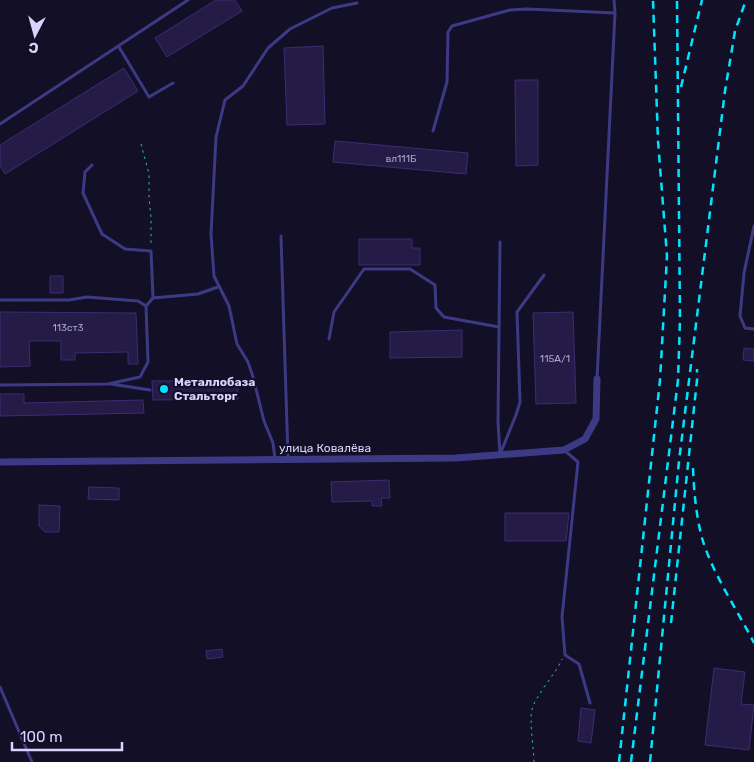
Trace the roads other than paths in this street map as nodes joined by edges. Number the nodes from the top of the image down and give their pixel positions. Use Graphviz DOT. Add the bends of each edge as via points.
graph roads {
  1 [pos="188,0"];
  2 [pos="614,0"];
  3 [pos="357,3"];
  4 [pos="615,13"];
  5 [pos="119,47"];
  6 [pos="174,83"];
  7 [pos="0,124"];
  8 [pos="434,131"];
  9 [pos="92,165"];
  10 [pos="754,226"];
  11 [pos="281,236"];
  12 [pos="500,242"];
  13 [pos="544,275"];
  14 [pos="218,287"];
  15 [pos="153,298"];
  16 [pos="0,300"];
  17 [pos="146,306"];
  18 [pos="500,327"];
  19 [pos="754,329"];
  20 [pos="329,339"];
  21 [pos="597,379"];
  22 [pos="108,384"];
  23 [pos="0,385"];
  24 [pos="150,390"];
  25 [pos="564,450"];
  26 [pos="500,455"];
  27 [pos="288,459"];
  28 [pos="275,460"];
  29 [pos="0,462"];
  30 [pos="0,687"];
  31 [pos="590,703"];
  32 [pos="32,762"];
  1 -- 5 [label="lane"];
  2 -- 4 [label="lane"];
  3 -- 14 [label="lane" via="332,8 290,29 268,48 243,86 225,100 216,137 211,234 214,276"];
  4 -- 8 [label="lane" via="510,10 452,26 448,32 448,82"];
  4 -- 21 [label="lane"];
  5 -- 6 [label="lane" via="149,97"];
  5 -- 7 [label="lane"];
  9 -- 15 [label="lane" via="85,172 83,193 102,234 125,249 151,251"];
  10 -- 19 [label="lane" via="744,273 740,316 745,328"];
  11 -- 27 [label="lane"];
  12 -- 18 [label="lane"];
  13 -- 26 [label="lane" via="517,312 520,402"];
  14 -- 15 [label="lane" via="198,294"];
  14 -- 28 [label="lane" via="229,306 237,344 254,377"];
  15 -- 17 [label="lane"];
  16 -- 17 [label="lane" via="87,297 138,301"];
  17 -- 22 [label="lane" via="148,362 140,377"];
  18 -- 20 [label="lane" via="444,317 436,308 435,285 410,269 364,269 334,312"];
  18 -- 26 [label="lane"];
  21 -- 25 [label="street, улица Ковалёва" via="596,419 585,439"];
  22 -- 23 [label="lane"];
  22 -- 24 [label="lane"];
  25 -- 26 [label="street, улица Ковалёва"];
  25 -- 31 [label="lane" via="578,462 562,617 564,655 579,664"];
  26 -- 27 [label="street, улица Ковалёва"];
  27 -- 28 [label="street, улица Ковалёва"];
  28 -- 29 [label="street, улица Ковалёва"];
  30 -- 32 [label="lane"];
}
